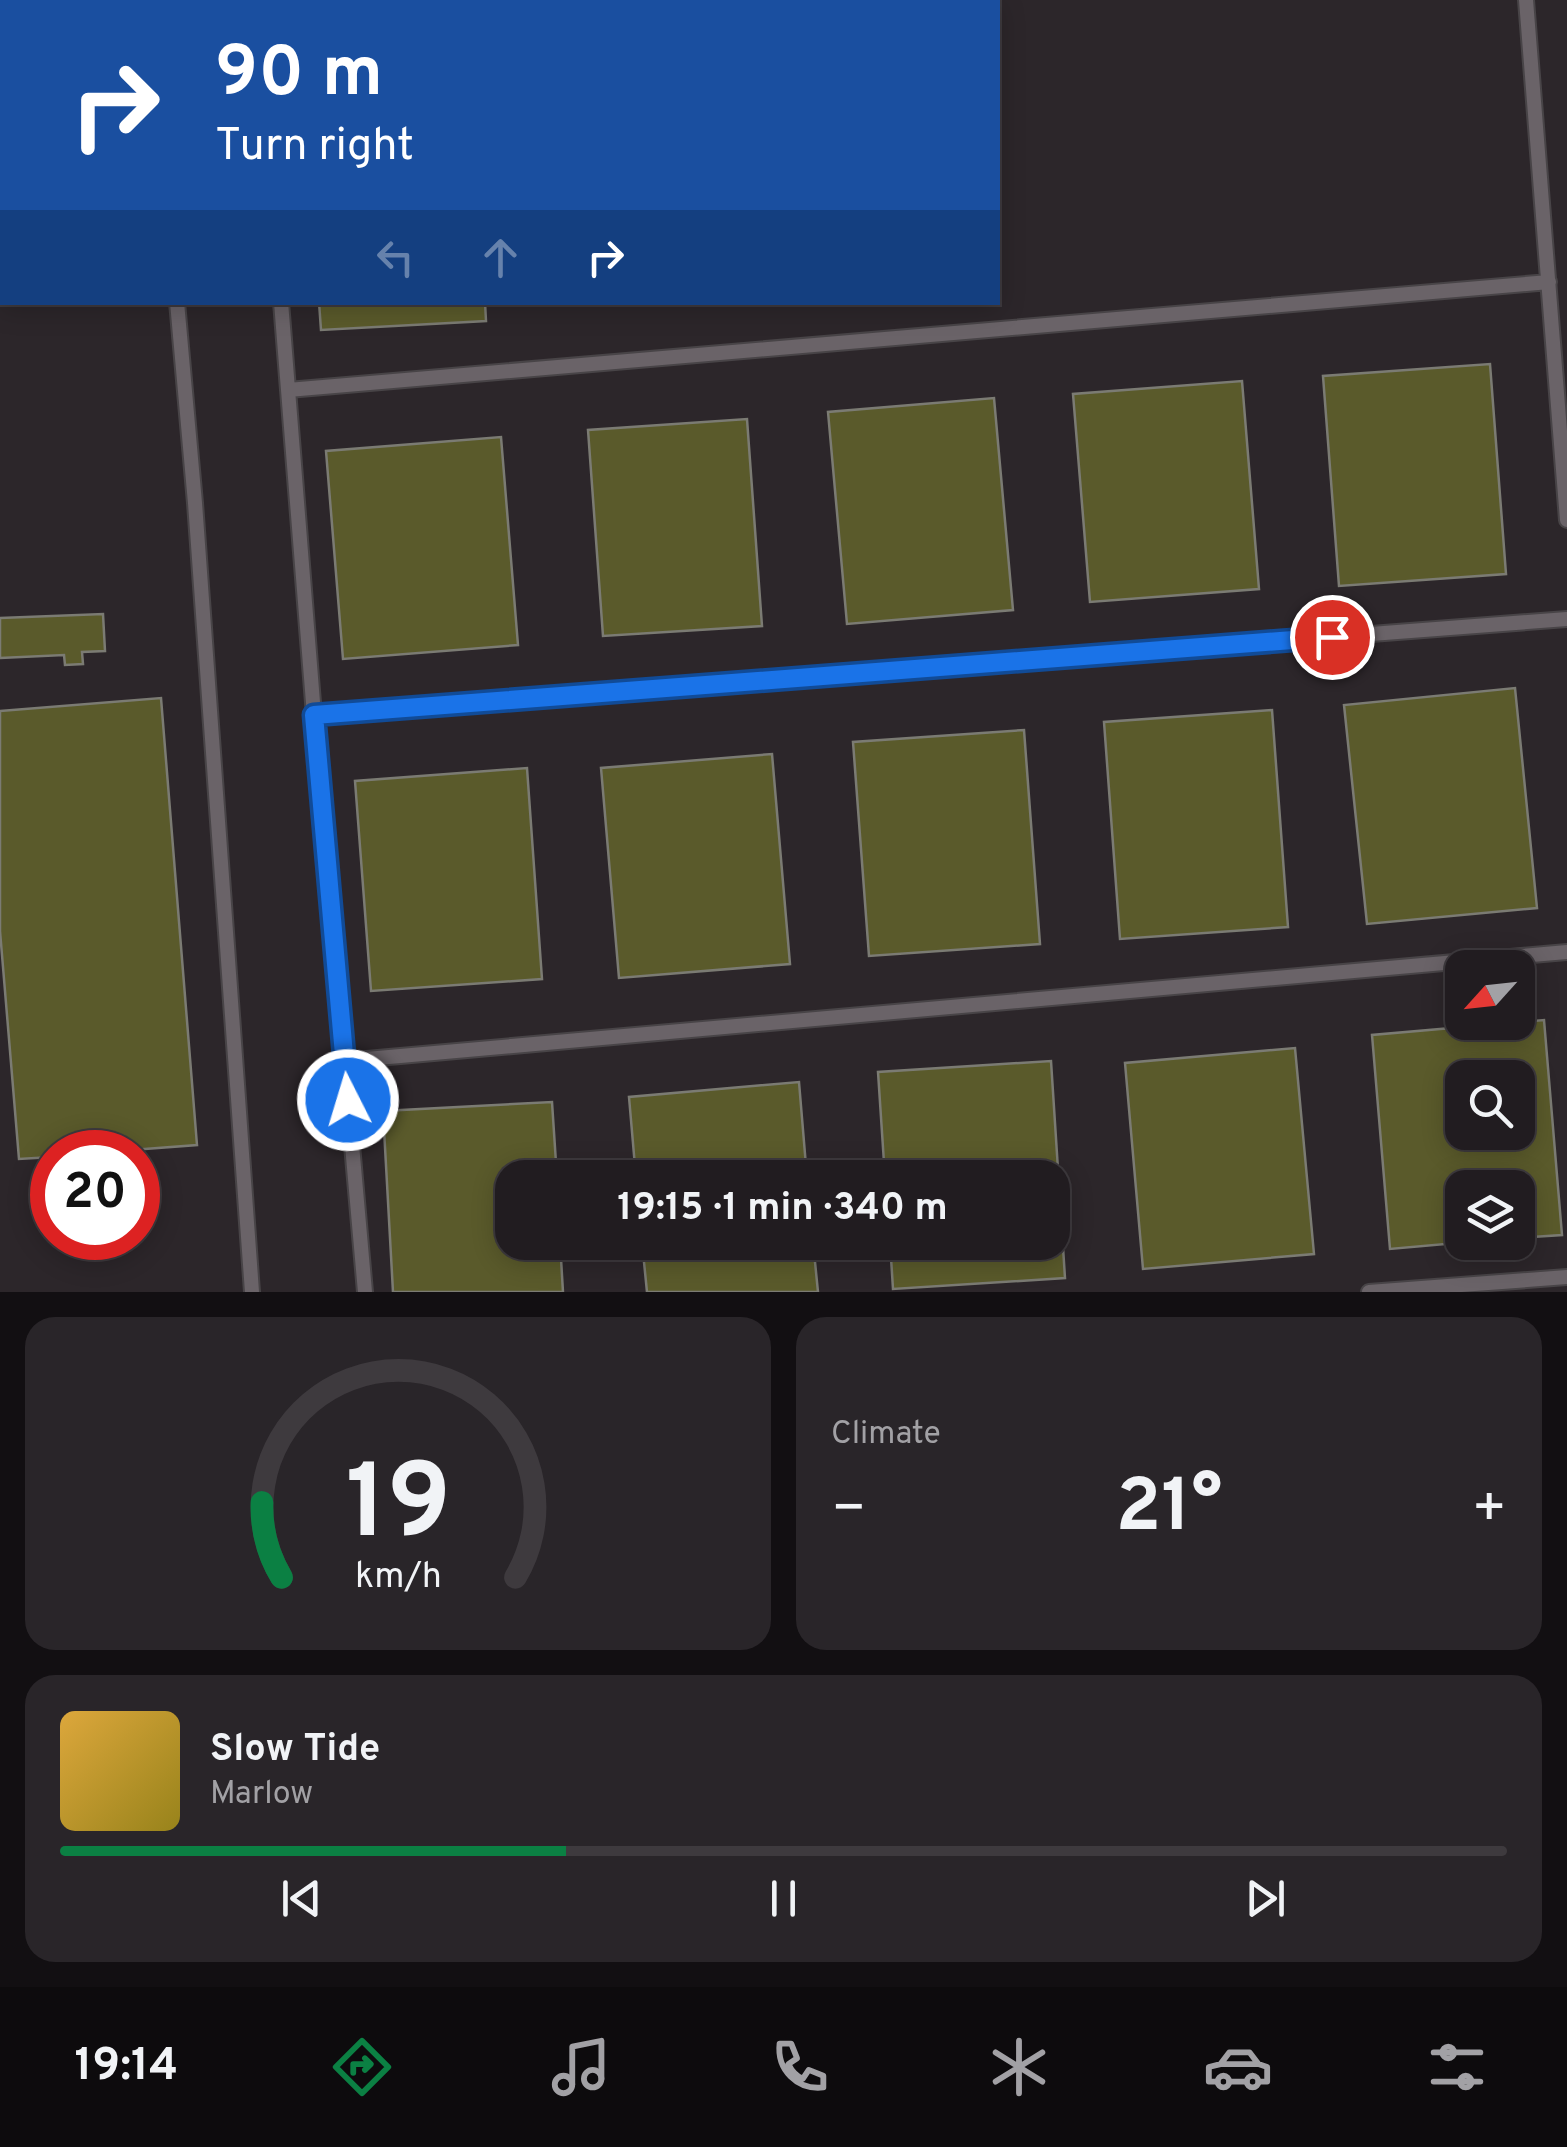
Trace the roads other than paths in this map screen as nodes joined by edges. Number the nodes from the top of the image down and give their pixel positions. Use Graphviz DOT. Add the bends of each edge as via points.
graph roads {
  1 [pos="1526,0"];
  2 [pos="1548,282"];
  3 [pos="177,305"];
  4 [pos="281,305"];
  5 [pos="288,390"];
  6 [pos="1567,520"];
  7 [pos="1567,619"];
  8 [pos="314,715"];
  9 [pos="1567,952"];
  10 [pos="344,1062"];
  11 [pos="1567,1277"];
  12 [pos="252,1292"];
  13 [pos="365,1292"];
  14 [pos="1369,1292"];
  1 -- 2 [label="lane"];
  2 -- 5 [label="lane"];
  2 -- 6 [label="lane"];
  3 -- 12 [label="lane"];
  4 -- 5 [label="lane"];
  5 -- 8 [label="lane"];
  7 -- 8 [label="lane"];
  8 -- 10 [label="lane"];
  9 -- 10 [label="lane"];
  10 -- 13 [label="lane"];
  11 -- 14 [label="lane"];
}
